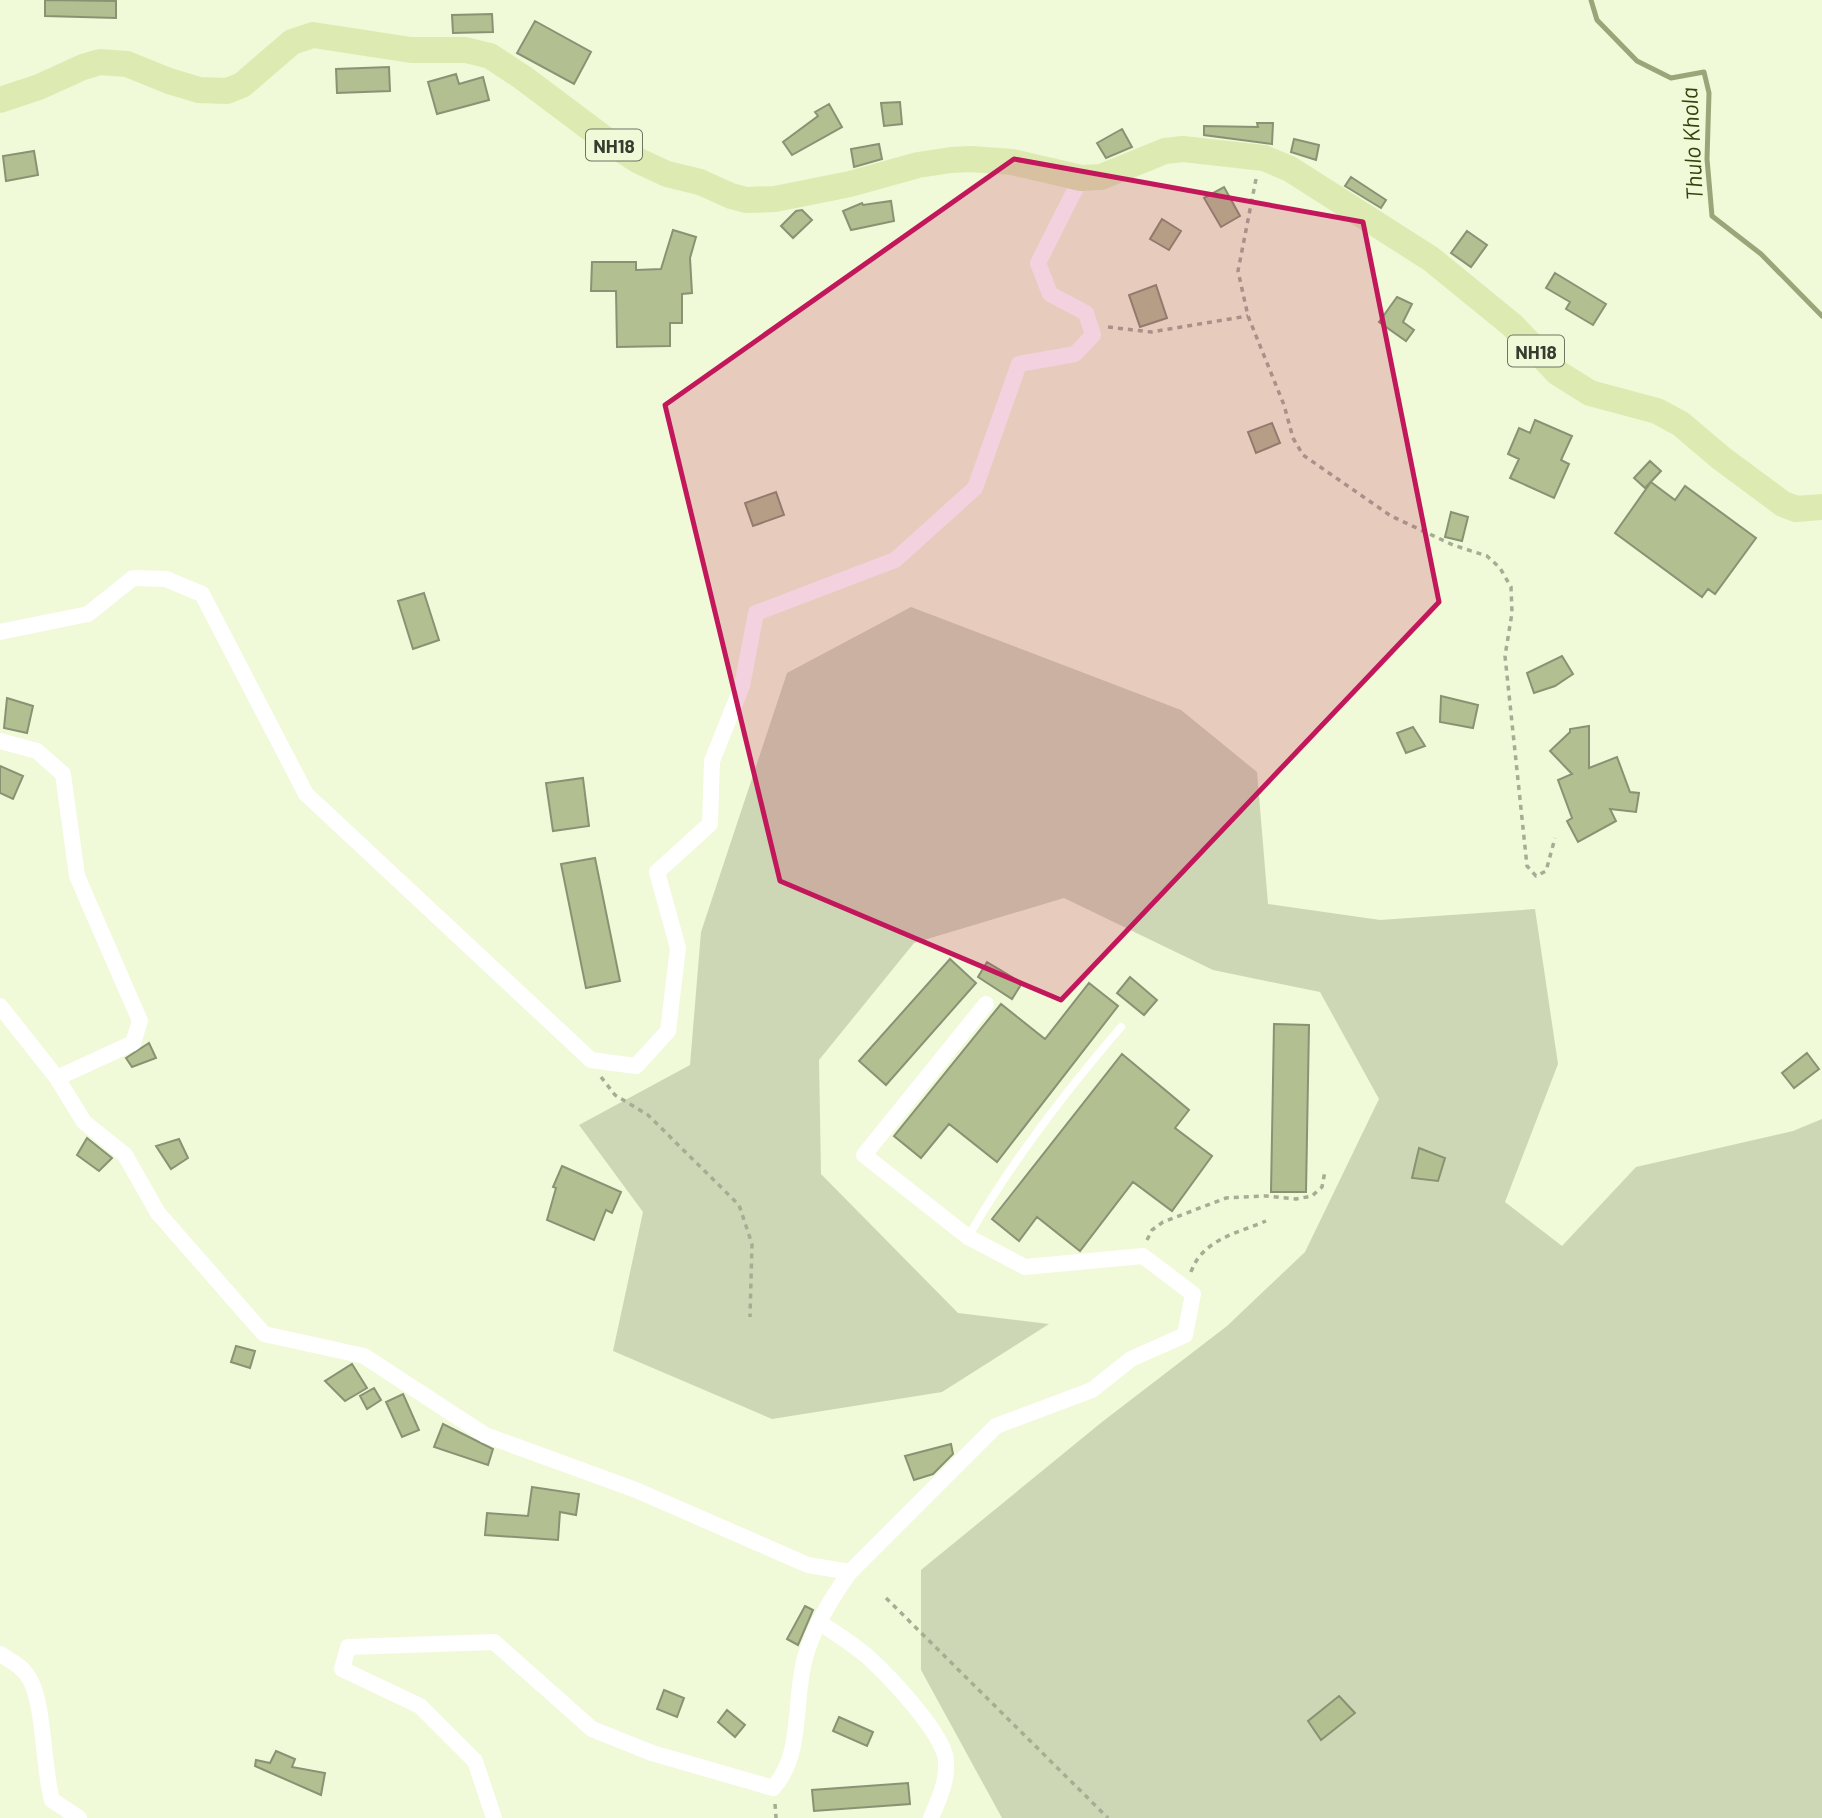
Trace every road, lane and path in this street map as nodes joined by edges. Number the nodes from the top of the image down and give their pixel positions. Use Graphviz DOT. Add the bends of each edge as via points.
graph roads {
  1 [pos="0,100"];
  2 [pos="1264,158"];
  3 [pos="1081,178"];
  4 [pos="1248,317"];
  5 [pos="1089,324"];
  6 [pos="1822,507"];
  7 [pos="0,632"];
  8 [pos="0,741"];
  9 [pos="1555,838"];
  10 [pos="986,1004"];
  11 [pos="0,1006"];
  12 [pos="1121,1027"];
  13 [pos="599,1075"];
  14 [pos="57,1078"];
  15 [pos="1325,1171"];
  16 [pos="1266,1221"];
  17 [pos="968,1237"];
  18 [pos="1143,1256"];
  19 [pos="1193,1294"];
  20 [pos="750,1317"];
  21 [pos="850,1572"];
  22 [pos="886,1598"];
  23 [pos="819,1622"];
  24 [pos="0,1654"];
  25 [pos="79,1818"];
  26 [pos="494,1818"];
  27 [pos="932,1818"];
  28 [pos="1108,1818"];
  1 -- 3 [label="main road, NH18" via="83,67 113,62 199,90 227,91 242,85 292,42 313,35 490,56 639,161 746,200 775,199 918,165 971,159 1012,162"];
  2 -- 3 [label="main road, NH18" via="1183,149 1165,151 1101,177"];
  2 -- 4 [label="path" via="1238,271"];
  2 -- 6 [label="main road, NH18" via="1290,169 1431,258 1512,325 1558,373 1590,393 1657,411 1681,424 1783,504 1796,509"];
  3 -- 5 [label="street" via="1038,263 1051,294 1086,313"];
  4 -- 5 [label="path" via="1151,332"];
  4 -- 9 [label="path" via="1303,455 1391,516 1453,545 1487,555 1500,568 1511,587 1513,613 1505,656 1527,866 1536,876 1546,871"];
  5 -- 7 [label="street" via="1093,335 1075,354 1020,364 975,488 895,560 756,613 742,686 712,761 710,824 657,873 678,948 668,1031 636,1066 591,1060 306,794 202,594 166,579 133,578 88,614"];
  8 -- 14 [label="street" via="37,751 63,774 78,876 140,1021 132,1042"];
  10 -- 17 [label="street" via="864,1155"];
  11 -- 14 [label="street"];
  12 -- 17 [label="lane" via="994,1192"];
  13 -- 20 [label="path" via="615,1095 648,1115 739,1205 752,1244"];
  14 -- 21 [label="street" via="84,1122 125,1156 158,1213 264,1334 364,1356 485,1435 636,1490 808,1566"];
  15 -- 18 [label="path" via="1322,1187 1312,1196 1226,1198 1163,1222 1152,1230"];
  16 -- 19 [label="path" via="1198,1255 1190,1272 1196,1288"];
  17 -- 18 [label="street" via="1025,1267"];
  18 -- 19 [label="street"];
  19 -- 21 [label="street" via="1185,1335 1131,1359 1092,1390 996,1426"];
  21 -- 23 [label="street"];
  22 -- 28 [label="path"];
  23 -- 26 [label="street" via="804,1661 794,1741 781,1779 773,1788 652,1753 592,1729 494,1642 348,1647 342,1668 419,1706 475,1761"];
  23 -- 27 [label="street" via="868,1657 935,1734 945,1756 946,1774"];
  24 -- 25 [label="street" via="30,1679 37,1698 52,1800"];
}
